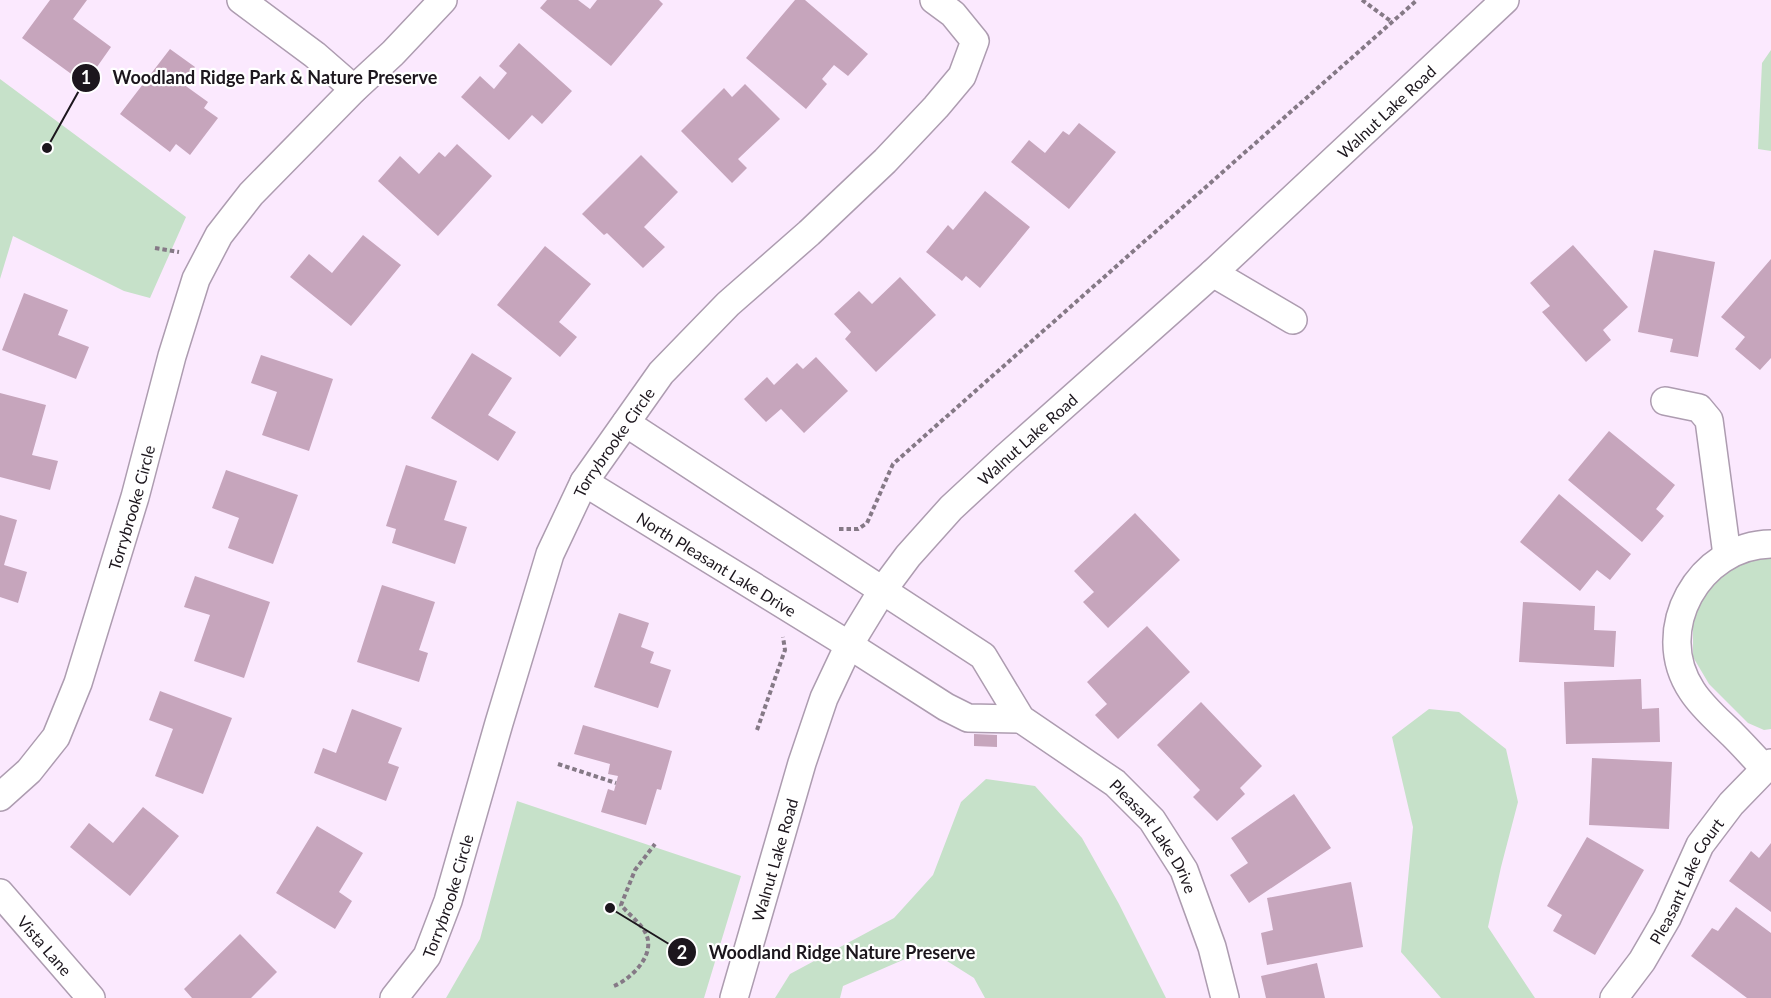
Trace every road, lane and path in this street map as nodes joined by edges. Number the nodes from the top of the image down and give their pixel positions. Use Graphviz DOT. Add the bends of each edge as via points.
graph roads {
  1 [pos="241,0"];
  2 [pos="443,0"];
  3 [pos="934,0"];
  4 [pos="1362,0"];
  5 [pos="1417,0"];
  6 [pos="1490,4"];
  7 [pos="1392,22"];
  8 [pos="354,89"];
  9 [pos="155,248"];
  10 [pos="183,253"];
  11 [pos="1213,273"];
  12 [pos="1293,320"];
  13 [pos="1665,401"];
  14 [pos="626,423"];
  15 [pos="584,482"];
  16 [pos="1771,544"];
  17 [pos="820,550"];
  18 [pos="1727,555"];
  19 [pos="882,591"];
  20 [pos="789,609"];
  21 [pos="849,645"];
  22 [pos="1021,719"];
  23 [pos="757,730"];
  24 [pos="558,764"];
  25 [pos="1768,766"];
  26 [pos="616,783"];
  27 [pos="0,797"];
  28 [pos="655,844"];
  29 [pos="0,893"];
  30 [pos="614,986"];
  31 [pos="91,998"];
  32 [pos="394,998"];
  33 [pos="734,998"];
  34 [pos="1225,998"];
  35 [pos="1614,998"];
  1 -- 8 [label="street"];
  2 -- 8 [label="street, Torrybrooke Circle"];
  3 -- 14 [label="street, Torrybrooke Circle" via="953,14 975,41 962,76 885,161 728,304 661,373"];
  4 -- 7 [label="path"];
  5 -- 7 [label="path"];
  6 -- 11 [label="street, Walnut Lake Road"];
  7 -- 17 [label="path" via="893,464 867,523 858,529 834,529"];
  8 -- 27 [label="street, Torrybrooke Circle" via="251,194 219,235 196,279 78,683 56,737"];
  9 -- 10 [label="path"];
  11 -- 12 [label="street"];
  11 -- 19 [label="street, Walnut Lake Road" via="951,508"];
  13 -- 18 [label="street" via="1699,408 1709,420"];
  14 -- 15 [label="street, Torrybrooke Circle"];
  14 -- 17 [label="street"];
  15 -- 20 [label="street, North Pleasant Lake Drive"];
  15 -- 32 [label="street, Torrybrooke Circle" via="550,554 448,901 427,956"];
  16 -- 18 [label="street, Pleasant Lake Court" via="1758,544"];
  17 -- 19 [label="street"];
  18 -- 25 [label="street, Pleasant Lake Court" via="1702,574 1686,600 1677,630 1679,662 1691,690 1711,714"];
  19 -- 21 [label="street, Walnut Lake Road"];
  19 -- 22 [label="street, Pleasant Lake Drive" via="983,656"];
  20 -- 21 [label="street, North Pleasant Lake Drive"];
  20 -- 23 [label="path" via="781,628 785,650"];
  21 -- 22 [label="street" via="968,718"];
  21 -- 33 [label="street, Walnut Lake Road" via="824,698 802,763"];
  22 -- 34 [label="street, Pleasant Lake Drive" via="1114,783 1152,819 1184,870 1212,947"];
  24 -- 26 [label="path"];
  25 -- 35 [label="street, Pleasant Lake Court" via="1731,804 1700,845 1667,918"];
  28 -- 30 [label="path" via="635,870 621,905 641,926 649,944 642,964 626,981"];
  29 -- 31 [label="street, Vista Lane"];
}
